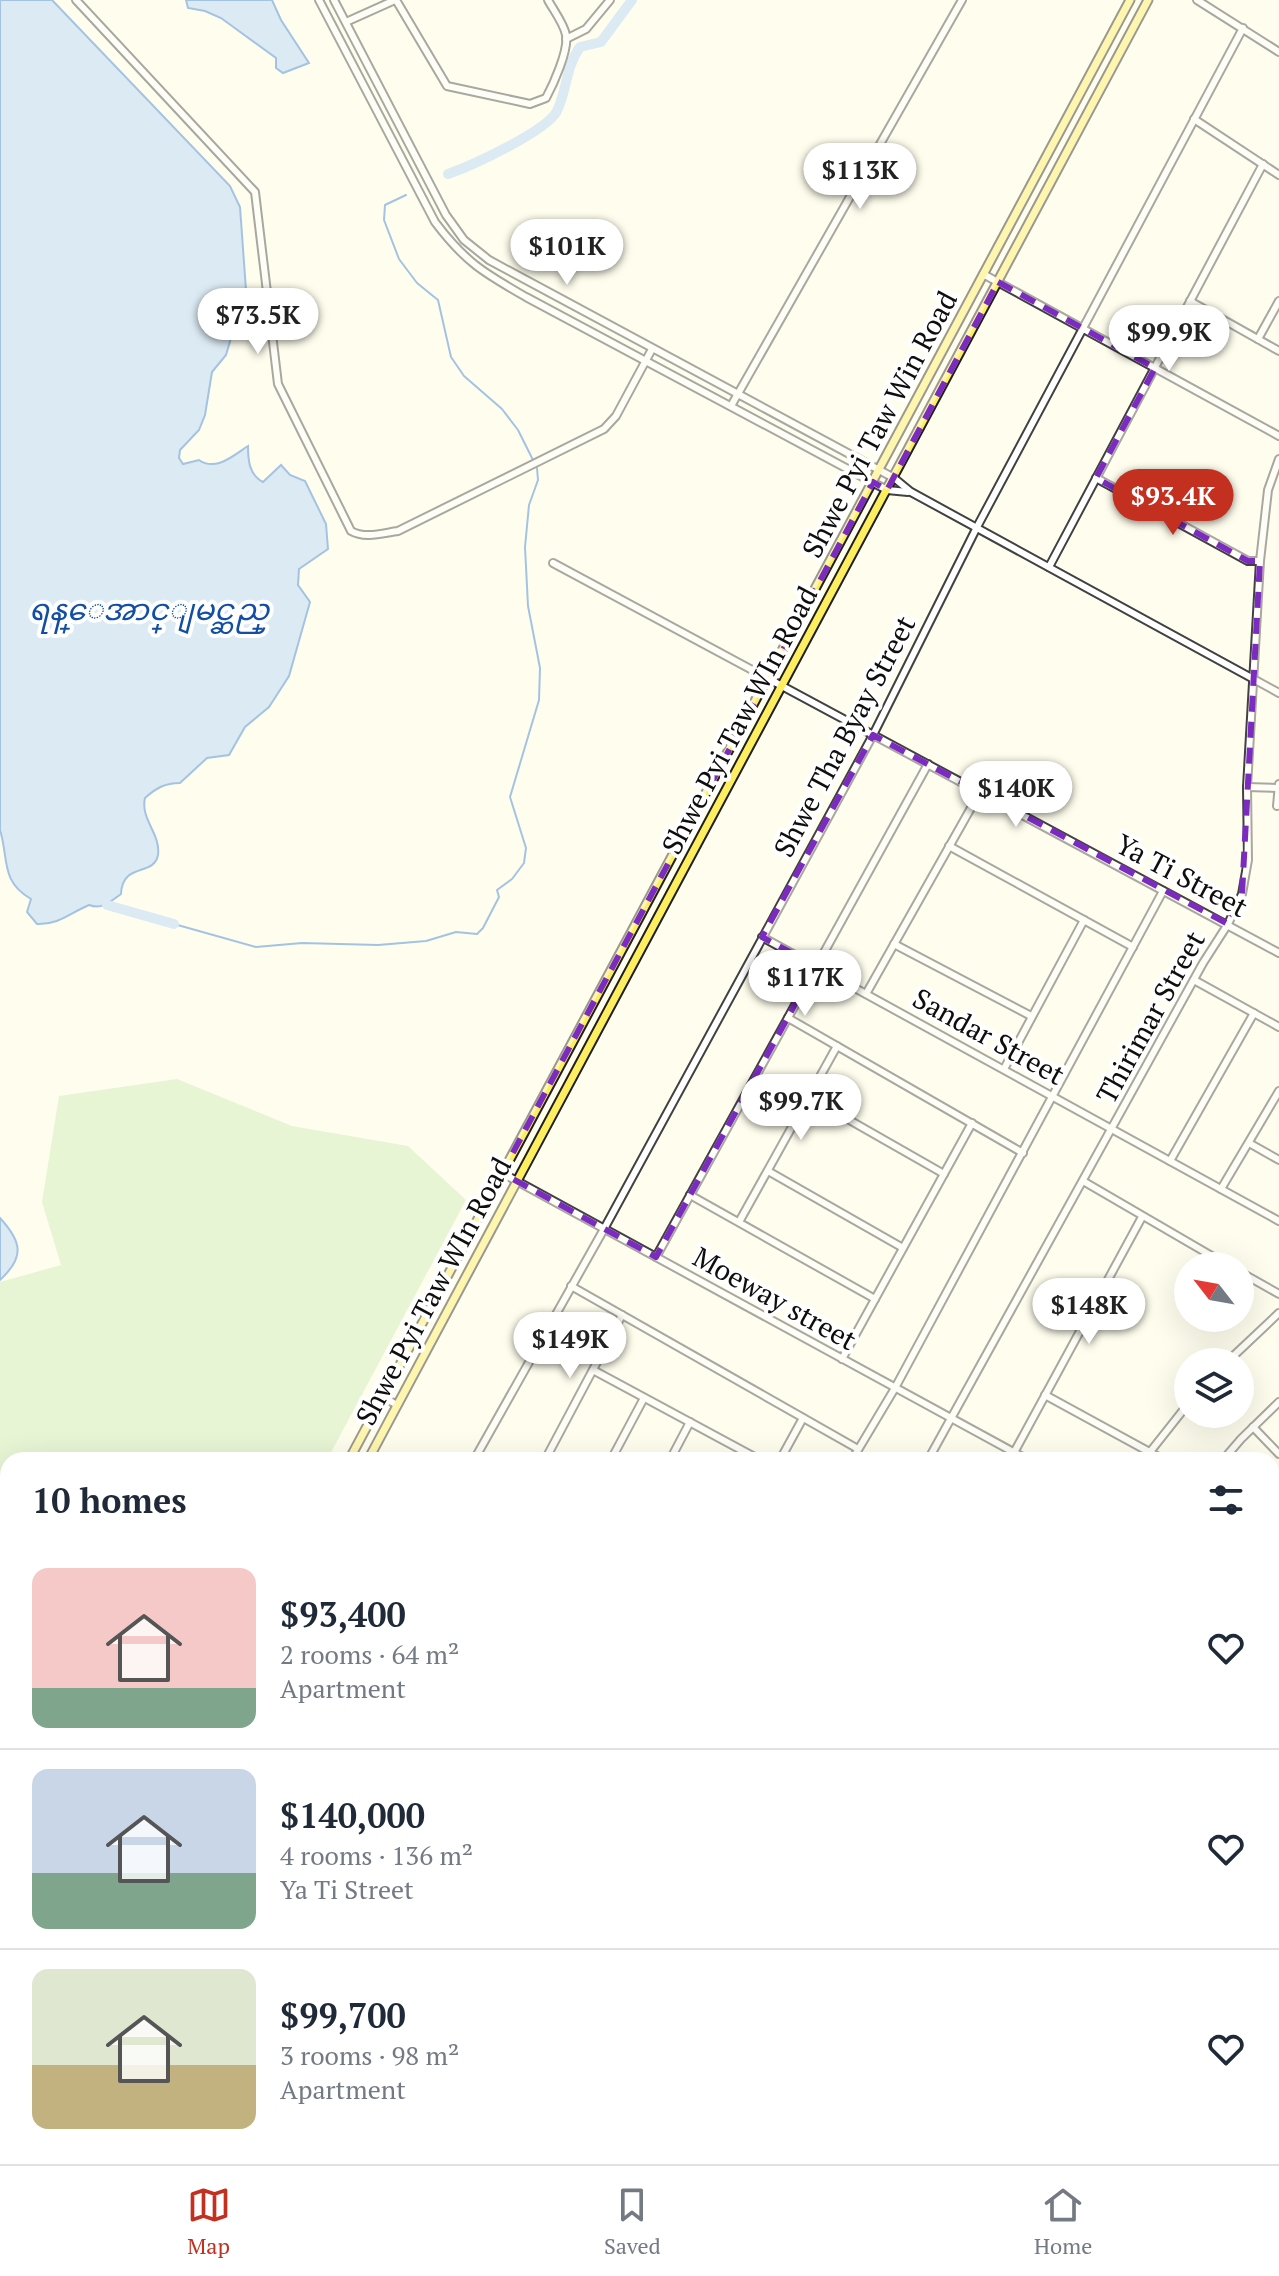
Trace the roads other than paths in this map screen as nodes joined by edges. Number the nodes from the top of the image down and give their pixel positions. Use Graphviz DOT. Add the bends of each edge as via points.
graph roads {
  1 [pos="76,0"];
  2 [pos="319,0"];
  3 [pos="334,0"];
  4 [pos="395,0"];
  5 [pos="548,0"];
  6 [pos="610,0"];
  7 [pos="962,0"];
  8 [pos="1130,0"];
  9 [pos="1148,0"];
  10 [pos="1197,0"];
  11 [pos="346,22"];
  12 [pos="1243,28"];
  13 [pos="566,39"];
  14 [pos="1279,52"];
  15 [pos="1194,119"];
  16 [pos="1263,164"];
  17 [pos="1279,175"];
  18 [pos="983,274"];
  19 [pos="998,282"];
  20 [pos="1190,301"];
  21 [pos="1279,301"];
  22 [pos="1082,328"];
  23 [pos="1258,339"];
  24 [pos="652,349"];
  25 [pos="1279,351"];
  26 [pos="646,361"];
  27 [pos="1155,368"];
  28 [pos="738,395"];
  29 [pos="731,406"];
  30 [pos="1279,436"];
  31 [pos="1279,459"];
  32 [pos="879,470"];
  33 [pos="894,478"];
  34 [pos="1096,478"];
  35 [pos="873,482"];
  36 [pos="887,490"];
  37 [pos="911,492"];
  38 [pos="977,527"];
  39 [pos="1260,561"];
  40 [pos="553,563"];
  41 [pos="1049,567"];
  42 [pos="768,678"];
  43 [pos="1255,678"];
  44 [pos="782,686"];
  45 [pos="1279,693"];
  46 [pos="873,735"];
  47 [pos="928,764"];
  48 [pos="1278,786"];
  49 [pos="1247,787"];
  50 [pos="980,792"];
  51 [pos="1277,806"];
  52 [pos="949,846"];
  53 [pos="1163,891"];
  54 [pos="1084,920"];
  55 [pos="1228,924"];
  56 [pos="762,937"];
  57 [pos="894,944"];
  58 [pos="1133,947"];
  59 [pos="1279,953"];
  60 [pos="816,966"];
  61 [pos="1194,980"];
  62 [pos="866,994"];
  63 [pos="1254,1013"];
  64 [pos="1031,1016"];
  65 [pos="788,1018"];
  66 [pos="1279,1027"];
  67 [pos="837,1046"];
  68 [pos="1004,1069"];
  69 [pos="1279,1091"];
  70 [pos="809,1097"];
  71 [pos="1053,1097"];
  72 [pos="972,1123"];
  73 [pos="1112,1129"];
  74 [pos="1249,1143"];
  75 [pos="1023,1153"];
  76 [pos="1279,1160"];
  77 [pos="1170,1161"];
  78 [pos="768,1171"];
  79 [pos="502,1173"];
  80 [pos="944,1174"];
  81 [pos="517,1181"];
  82 [pos="1083,1181"];
  83 [pos="1221,1189"];
  84 [pos="690,1195"];
  85 [pos="1142,1217"];
  86 [pos="1279,1221"];
  87 [pos="739,1222"];
  88 [pos="604,1229"];
  89 [pos="903,1248"];
  90 [pos="1204,1252"];
  91 [pos="656,1257"];
  92 [pos="1254,1280"];
  93 [pos="571,1286"];
  94 [pos="1279,1294"];
  95 [pos="875,1299"];
  96 [pos="1279,1313"];
  97 [pos="622,1315"];
  98 [pos="1242,1348"];
  99 [pos="842,1359"];
  100 [pos="593,1370"];
  101 [pos="895,1388"];
  102 [pos="1045,1395"];
  103 [pos="383,1397"];
  104 [pos="644,1398"];
  105 [pos="1279,1402"];
  106 [pos="397,1405"];
  107 [pos="803,1418"];
  108 [pos="951,1418"];
  109 [pos="690,1422"];
  110 [pos="1174,1422"];
  111 [pos="1254,1426"];
  112 [pos="1252,1428"];
  113 [pos="1254,1428"];
  114 [pos="858,1449"];
  115 [pos="353,1452"];
  116 [pos="372,1452"];
  117 [pos="478,1452"];
  118 [pos="549,1452"];
  119 [pos="615,1452"];
  120 [pos="674,1452"];
  121 [pos="745,1452"];
  122 [pos="784,1452"];
  123 [pos="856,1452"];
  124 [pos="932,1452"];
  125 [pos="1014,1452"];
  126 [pos="1150,1452"];
  127 [pos="1230,1452"];
  128 [pos="1277,1452"];
  1 -- 26 [label="street" via="255,192 278,384 351,531 398,531 604,429"];
  2 -- 26 [label="street" via="435,222 456,251 480,271"];
  3 -- 11 [label="street"];
  4 -- 11 [label="street"];
  4 -- 13 [label="street" via="447,86 502,100 530,104 546,98"];
  5 -- 13 [label="street"];
  6 -- 13 [label="street" via="586,29"];
  7 -- 28 [label="street"];
  8 -- 18 [label="main road, Shwe Pyi Taw Win Road"];
  9 -- 19 [label="main road, Shwe Pyi Taw WIn Road"];
  10 -- 12 [label="street"];
  11 -- 24 [label="street" via="464,240 489,260"];
  12 -- 14 [label="street"];
  12 -- 15 [label="street, Shwe Tha Byay Street"];
  15 -- 16 [label="street"];
  15 -- 22 [label="street, Shwe Tha Byay Street"];
  16 -- 17 [label="street"];
  16 -- 20 [label="street"];
  18 -- 19 [label="street"];
  18 -- 32 [label="main road, Shwe Pyi Taw Win Road"];
  19 -- 22 [label="street"];
  19 -- 33 [label="main road, Shwe Pyi Taw WIn Road"];
  20 -- 23 [label="street"];
  20 -- 27 [label="street"];
  21 -- 23 [label="street"];
  22 -- 27 [label="street"];
  22 -- 38 [label="street, Shwe Tha Byay Street"];
  23 -- 25 [label="street"];
  24 -- 26 [label="street"];
  24 -- 28 [label="street"];
  26 -- 29 [label="street"];
  27 -- 30 [label="street"];
  27 -- 34 [label="street"];
  28 -- 29 [label="street"];
  28 -- 32 [label="street"];
  29 -- 35 [label="street"];
  31 -- 39 [label="street, Thirimar Street" via="1268,490"];
  32 -- 33 [label="street"];
  32 -- 35 [label="main road, Shwe Pyi Taw Win Road"];
  33 -- 36 [label="main road, Shwe Pyi Taw WIn Road"];
  33 -- 37 [label="street"];
  34 -- 39 [label="street" via="1248,561"];
  34 -- 41 [label="street"];
  35 -- 36 [label="street"];
  35 -- 42 [label="main road, Shwe Pyi Taw Win Road"];
  36 -- 37 [label="street"];
  36 -- 44 [label="main road, Shwe Pyi Taw WIn Road"];
  37 -- 38 [label="street"];
  38 -- 41 [label="street"];
  38 -- 46 [label="street, Shwe Tha Byay Street"];
  39 -- 43 [label="street, Thirimar Street"];
  40 -- 42 [label="street, Ya Ti Street"];
  41 -- 43 [label="street"];
  42 -- 44 [label="street, Ya Ti Street"];
  42 -- 79 [label="main road, Shwe Pyi Taw Win Road"];
  43 -- 45 [label="street"];
  43 -- 49 [label="street, Thirimar Street"];
  44 -- 46 [label="street, Ya Ti Street"];
  44 -- 81 [label="main road, Shwe Pyi Taw WIn Road"];
  46 -- 47 [label="street, Ya Ti Street"];
  46 -- 56 [label="street, Shwe Tha Byay Street"];
  47 -- 50 [label="street, Ya Ti Street"];
  47 -- 60 [label="street"];
  48 -- 49 [label="street"];
  48 -- 51 [label="street"];
  49 -- 55 [label="street, Thirimar Street" via="1248,860 1242,894"];
  50 -- 52 [label="street"];
  50 -- 53 [label="street, Ya Ti Street"];
  52 -- 54 [label="street"];
  52 -- 57 [label="street"];
  53 -- 55 [label="street, Ya Ti Street"];
  53 -- 58 [label="street"];
  54 -- 58 [label="street"];
  54 -- 64 [label="street"];
  55 -- 59 [label="street, Ya Ti Street"];
  55 -- 61 [label="street, Thirimar Street"];
  56 -- 60 [label="street, Sandar Street"];
  56 -- 88 [label="street, Shwe Tha Byay Street"];
  57 -- 62 [label="street"];
  57 -- 64 [label="street"];
  58 -- 71 [label="street"];
  60 -- 62 [label="street, Sandar Street"];
  60 -- 65 [label="street"];
  61 -- 63 [label="street"];
  61 -- 73 [label="street, Thirimar Street"];
  62 -- 68 [label="street, Sandar Street"];
  63 -- 66 [label="street"];
  63 -- 77 [label="street"];
  64 -- 68 [label="street"];
  65 -- 67 [label="street"];
  65 -- 84 [label="street"];
  67 -- 70 [label="street"];
  67 -- 72 [label="street"];
  68 -- 71 [label="street, Sandar Street"];
  69 -- 74 [label="street"];
  70 -- 78 [label="street"];
  70 -- 80 [label="street"];
  71 -- 73 [label="street, Sandar Street"];
  71 -- 75 [label="street"];
  72 -- 75 [label="street"];
  72 -- 80 [label="street"];
  73 -- 77 [label="street, Sandar Street"];
  73 -- 82 [label="street, Thirimar Street"];
  74 -- 76 [label="street"];
  74 -- 83 [label="street"];
  75 -- 101 [label="street"];
  77 -- 83 [label="street, Sandar Street"];
  78 -- 87 [label="street"];
  78 -- 89 [label="street"];
  79 -- 81 [label="street, Moeway street"];
  79 -- 103 [label="main road, Shwe Pyi Taw Win Road"];
  80 -- 89 [label="street"];
  81 -- 88 [label="street, Moeway street"];
  81 -- 106 [label="main road, Shwe Pyi Taw WIn Road"];
  82 -- 85 [label="street"];
  82 -- 108 [label="street, Thirimar Street"];
  83 -- 86 [label="street, Sandar Street"];
  84 -- 87 [label="street"];
  84 -- 91 [label="street"];
  85 -- 90 [label="street"];
  85 -- 102 [label="street"];
  87 -- 95 [label="street"];
  88 -- 91 [label="street, Moeway street"];
  88 -- 93 [label="street, Shwe Tha Byay Street"];
  89 -- 95 [label="street"];
  91 -- 99 [label="street, Moeway street"];
  92 -- 94 [label="street"];
  93 -- 97 [label="street"];
  93 -- 117 [label="street, Shwe Tha Byay Street"];
  95 -- 99 [label="street"];
  96 -- 98 [label="street"];
  97 -- 100 [label="street"];
  97 -- 107 [label="street"];
  99 -- 101 [label="street, Moeway street"];
  100 -- 104 [label="street"];
  100 -- 118 [label="street"];
  101 -- 108 [label="street, Moeway street"];
  101 -- 114 [label="street"];
  102 -- 125 [label="street"];
  102 -- 126 [label="street"];
  103 -- 106 [label="street"];
  103 -- 115 [label="main road, Shwe Pyi Taw Win Road"];
  104 -- 109 [label="street"];
  104 -- 119 [label="street"];
  105 -- 111 [label="street"];
  106 -- 116 [label="main road, Shwe Pyi Taw WIn Road"];
  107 -- 114 [label="street"];
  107 -- 122 [label="street"];
  108 -- 124 [label="street, Thirimar Street"];
  108 -- 125 [label="street, Moeway street"];
  109 -- 120 [label="street"];
  109 -- 121 [label="street"];
  110 -- 126 [label="street"];
  112 -- 127 [label="street"];
  113 -- 128 [label="street"];
  114 -- 123 [label="street"];
}
